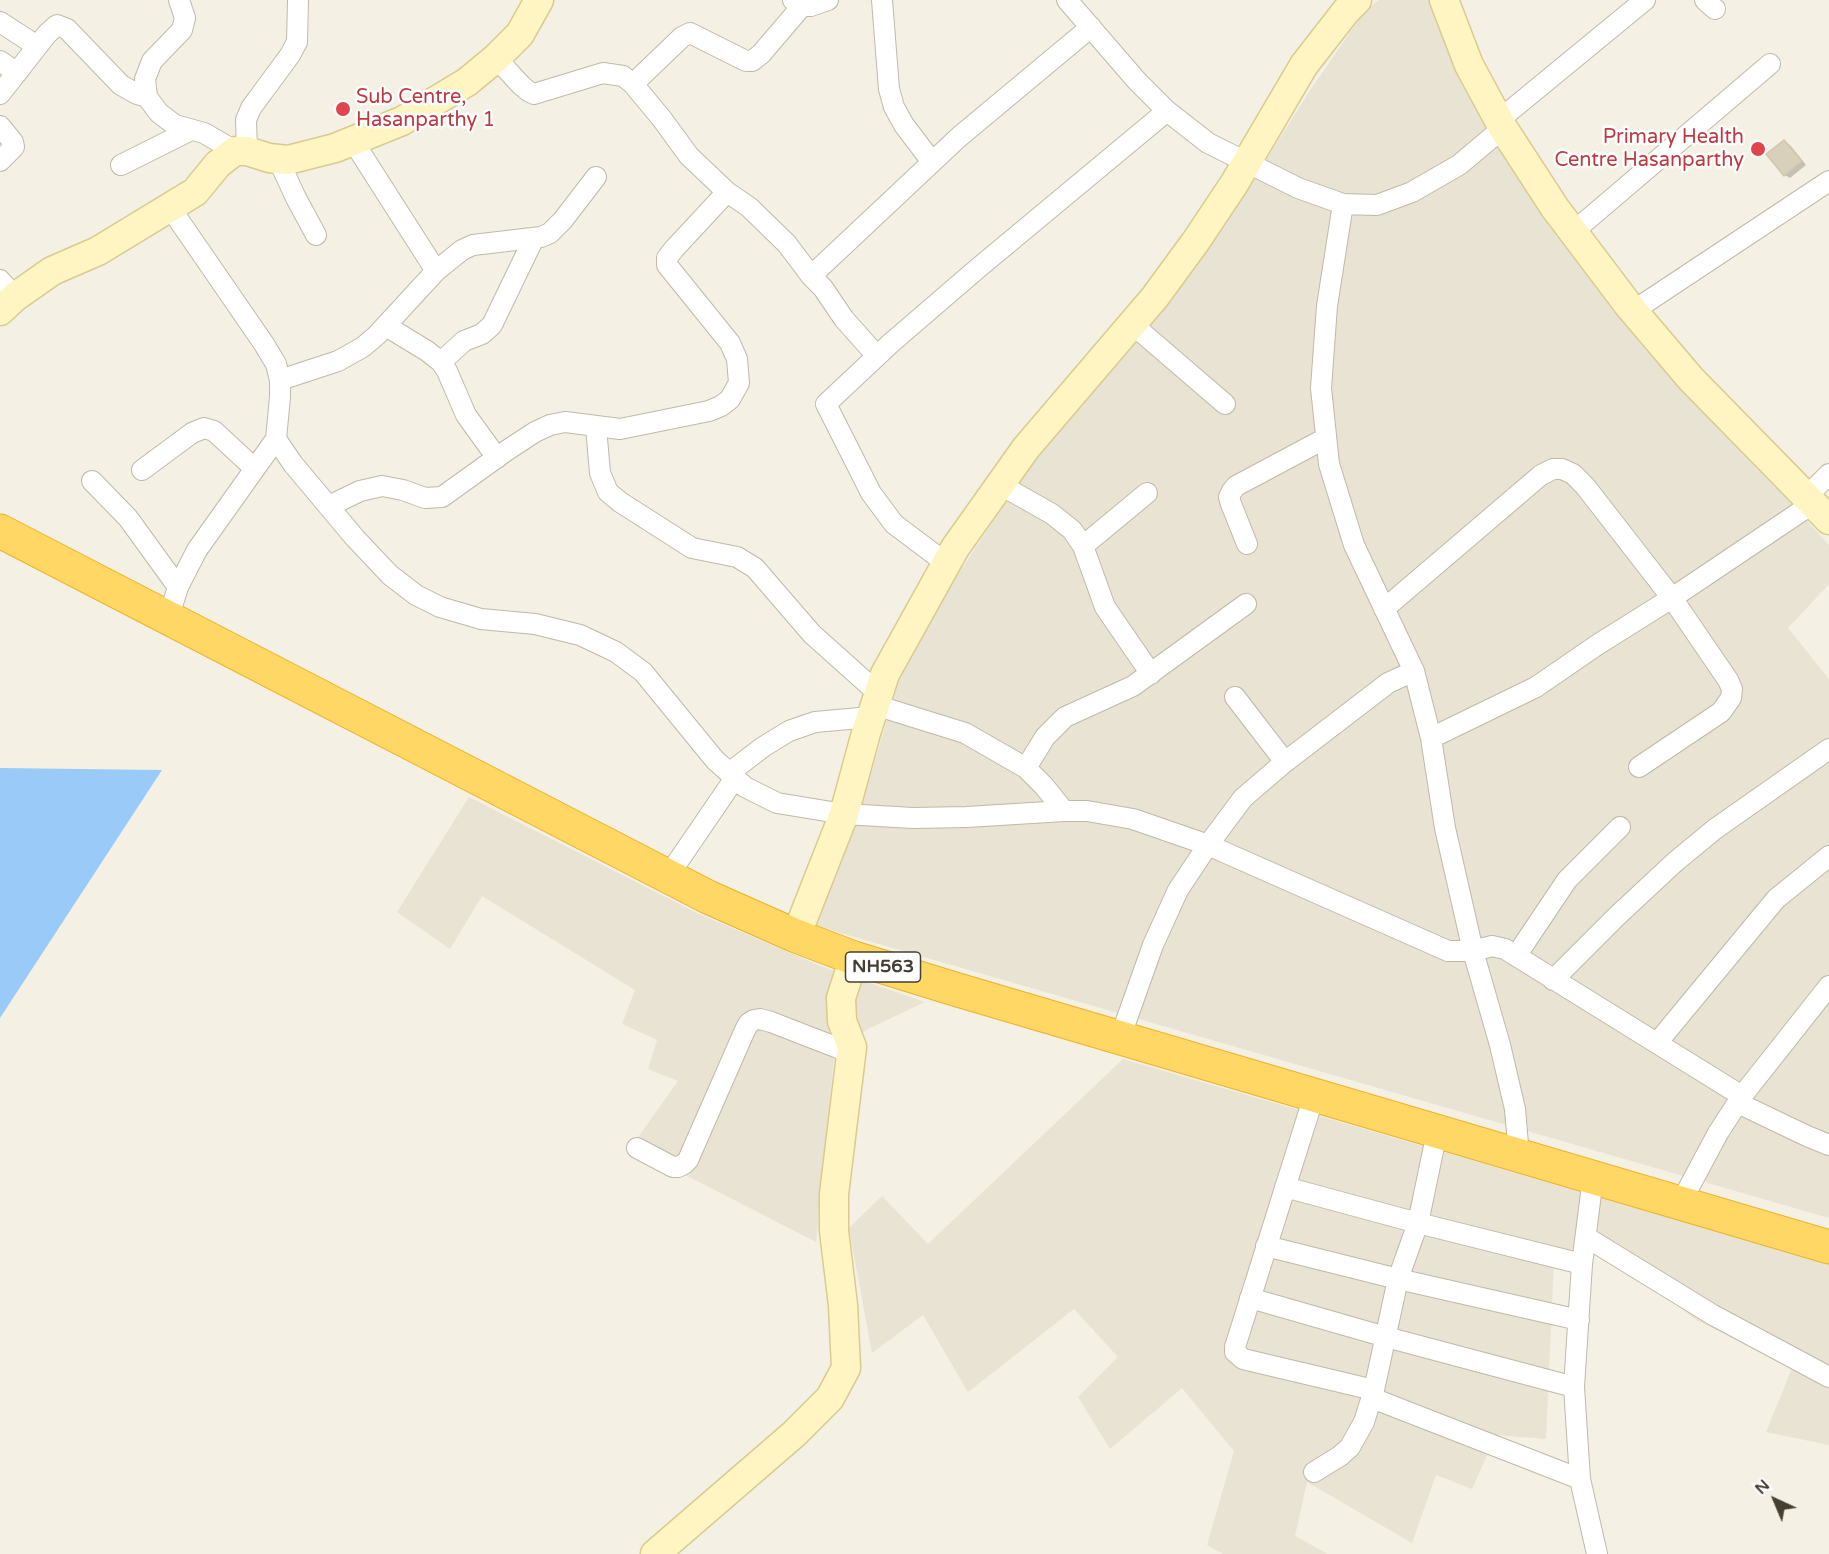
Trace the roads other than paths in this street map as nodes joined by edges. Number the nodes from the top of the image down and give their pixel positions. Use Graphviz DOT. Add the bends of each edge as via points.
graph roads {
  1 [pos="179,0"];
  2 [pos="298,0"];
  3 [pos="538,0"];
  4 [pos="828,0"];
  5 [pos="882,0"];
  6 [pos="1067,0"];
  7 [pos="1357,0"];
  8 [pos="1444,0"];
  9 [pos="1645,0"];
  10 [pos="798,3"];
  11 [pos="0,22"];
  12 [pos="1091,27"];
  13 [pos="37,46"];
  14 [pos="496,58"];
  15 [pos="0,62"];
  16 [pos="1770,64"];
  17 [pos="17,73"];
  18 [pos="633,84"];
  19 [pos="0,94"];
  20 [pos="147,97"];
  21 [pos="1167,111"];
  22 [pos="1501,124"];
  23 [pos="0,126"];
  24 [pos="191,130"];
  25 [pos="353,141"];
  26 [pos="241,151"];
  27 [pos="279,159"];
  28 [pos="0,161"];
  29 [pos="932,162"];
  30 [pos="1246,164"];
  31 [pos="121,165"];
  32 [pos="596,177"];
  33 [pos="1829,181"];
  34 [pos="728,192"];
  35 [pos="1343,204"];
  36 [pos="169,206"];
  37 [pos="1573,232"];
  38 [pos="316,234"];
  39 [pos="534,238"];
  40 [pos="436,271"];
  41 [pos="811,276"];
  42 [pos="5,296"];
  43 [pos="1633,311"];
  44 [pos="1132,324"];
  45 [pos="386,326"];
  46 [pos="877,356"];
  47 [pos="441,362"];
  48 [pos="280,380"];
  49 [pos="1226,404"];
  50 [pos="596,427"];
  51 [pos="1326,438"];
  52 [pos="276,439"];
  53 [pos="497,458"];
  54 [pos="254,468"];
  55 [pos="142,470"];
  56 [pos="1829,474"];
  57 [pos="92,481"];
  58 [pos="999,484"];
  59 [pos="1148,493"];
  60 [pos="329,506"];
  61 [pos="1816,507"];
  62 [pos="0,531"];
  63 [pos="1247,544"];
  64 [pos="1083,546"];
  65 [pos="946,563"];
  66 [pos="178,587"];
  67 [pos="1672,598"];
  68 [pos="1246,604"];
  69 [pos="1384,609"];
  70 [pos="168,619"];
  71 [pos="1414,671"];
  72 [pos="1151,674"];
  73 [pos="1235,697"];
  74 [pos="875,705"];
  75 [pos="1431,738"];
  76 [pos="1829,749"];
  77 [pos="1285,762"];
  78 [pos="1639,766"];
  79 [pos="1026,768"];
  80 [pos="732,776"];
  81 [pos="1064,811"];
  82 [pos="844,814"];
  83 [pos="1620,827"];
  84 [pos="1208,844"];
  85 [pos="1829,856"];
  86 [pos="668,876"];
  87 [pos="796,936"];
  88 [pos="1473,951"];
  89 [pos="1516,956"];
  90 [pos="854,958"];
  91 [pos="1553,980"];
  92 [pos="1827,993"];
  93 [pos="1120,1038"];
  94 [pos="1657,1043"];
  95 [pos="851,1053"];
  96 [pos="1314,1096"];
  97 [pos="1740,1100"];
  98 [pos="1437,1132"];
  99 [pos="1829,1144"];
  100 [pos="637,1148"];
  101 [pos="1519,1156"];
  102 [pos="1593,1178"];
  103 [pos="1285,1186"];
  104 [pos="1680,1204"];
  105 [pos="1418,1223"];
  106 [pos="1586,1237"];
  107 [pos="1266,1246"];
  108 [pos="1829,1247"];
  109 [pos="1582,1264"];
  110 [pos="1398,1279"];
  111 [pos="1250,1298"];
  112 [pos="1579,1320"];
  113 [pos="1386,1337"];
  114 [pos="1829,1377"];
  115 [pos="1574,1387"];
  116 [pos="1373,1394"];
  117 [pos="1314,1472"];
  118 [pos="1580,1479"];
  119 [pos="656,1554"];
  120 [pos="1597,1554"];
  1 -- 20 [label="street" via="185,18 182,30 152,61 145,80"];
  2 -- 26 [label="street" via="297,42 251,108"];
  3 -- 14 [label="street" via="520,34"];
  4 -- 10 [label="street" via="812,6"];
  5 -- 29 [label="street" via="889,89 894,106"];
  6 -- 12 [label="street"];
  7 -- 30 [label="street" via="1304,65"];
  8 -- 22 [label="street" via="1468,65"];
  9 -- 22 [label="street"];
  10 -- 18 [label="street" via="756,59 746,61 690,33"];
  11 -- 13 [label="street"];
  12 -- 21 [label="street"];
  12 -- 29 [label="street"];
  13 -- 17 [label="street"];
  13 -- 20 [label="street" via="53,27 62,26 121,85"];
  14 -- 18 [label="street" via="520,85 534,94 603,73 623,76"];
  14 -- 25 [label="street" via="402,121"];
  15 -- 17 [label="street"];
  16 -- 37 [label="street"];
  17 -- 19 [label="street"];
  18 -- 34 [label="street" via="689,156"];
  20 -- 24 [label="street" via="175,125"];
  21 -- 30 [label="street" via="1208,143"];
  21 -- 46 [label="street"];
  22 -- 35 [label="street" via="1459,165 1412,192 1377,205"];
  22 -- 37 [label="street"];
  23 -- 28 [label="street" via="14,147"];
  24 -- 26 [label="street"];
  24 -- 31 [label="street"];
  25 -- 27 [label="street" via="288,160"];
  25 -- 40 [label="street"];
  26 -- 27 [label="street"];
  26 -- 36 [label="street" via="218,164 195,192"];
  27 -- 38 [label="street"];
  29 -- 41 [label="street"];
  30 -- 35 [label="street"];
  30 -- 44 [label="street" via="1196,241"];
  32 -- 39 [label="street" via="557,228"];
  33 -- 43 [label="street"];
  34 -- 41 [label="street" via="787,244"];
  34 -- 50 [label="street" via="674,249 666,265 730,343 740,371 736,391 721,406 709,411 620,429"];
  35 -- 51 [label="street" via="1327,306 1321,388"];
  36 -- 42 [label="street" via="98,251"];
  36 -- 48 [label="street" via="264,344"];
  37 -- 43 [label="street"];
  39 -- 40 [label="street" via="473,245"];
  39 -- 47 [label="street" via="492,325"];
  40 -- 45 [label="street"];
  41 -- 46 [label="street"];
  43 -- 61 [label="street" via="1691,378"];
  44 -- 49 [label="street"];
  44 -- 58 [label="street"];
  45 -- 47 [label="street"];
  45 -- 48 [label="street" via="338,361"];
  46 -- 65 [label="street" via="826,404 871,493 894,524"];
  47 -- 53 [label="street" via="466,415"];
  48 -- 52 [label="street"];
  50 -- 53 [label="street" via="565,422 550,425"];
  50 -- 74 [label="street" via="600,473 608,492 692,548 737,557 755,568"];
  51 -- 63 [label="street" via="1232,491 1230,504"];
  51 -- 69 [label="street" via="1329,464 1354,545"];
  52 -- 54 [label="street"];
  52 -- 60 [label="street"];
  53 -- 60 [label="street" via="442,497 425,498 382,486 360,491"];
  54 -- 55 [label="street" via="214,431 204,428"];
  54 -- 66 [label="street" via="197,550"];
  56 -- 61 [label="street"];
  57 -- 66 [label="street" via="128,518"];
  58 -- 64 [label="street" via="1064,522"];
  58 -- 65 [label="street"];
  59 -- 64 [label="street"];
  60 -- 80 [label="street" via="390,575 416,595 481,619 535,624 580,634 616,652 643,672"];
  61 -- 67 [label="street"];
  62 -- 70 [label="highway, NH563"];
  64 -- 72 [label="street" via="1106,607"];
  65 -- 74 [label="street" via="885,674"];
  66 -- 70 [label="street"];
  67 -- 69 [label="street" via="1585,486 1573,474 1553,469 1541,475"];
  67 -- 75 [label="street" via="1536,687"];
  67 -- 78 [label="street" via="1728,680 1731,698 1721,712"];
  68 -- 72 [label="street"];
  69 -- 71 [label="street"];
  70 -- 86 [label="highway, NH563"];
  71 -- 75 [label="street"];
  71 -- 77 [label="street" via="1388,683"];
  72 -- 79 [label="street" via="1118,694 1065,717 1045,737"];
  73 -- 77 [label="street"];
  74 -- 79 [label="street" via="965,733"];
  74 -- 80 [label="street" via="789,731 763,747"];
  74 -- 82 [label="street"];
  75 -- 88 [label="street" via="1445,828"];
  76 -- 91 [label="street" via="1675,862"];
  77 -- 84 [label="street" via="1243,798"];
  79 -- 81 [label="street"];
  80 -- 82 [label="street" via="777,803"];
  80 -- 86 [label="street"];
  81 -- 82 [label="street" via="913,818"];
  81 -- 84 [label="street" via="1133,819"];
  82 -- 87 [label="street"];
  83 -- 89 [label="street" via="1567,879"];
  84 -- 88 [label="street" via="1448,951"];
  84 -- 93 [label="street" via="1178,890 1161,927"];
  85 -- 94 [label="street" via="1776,899"];
  86 -- 87 [label="highway, NH563"];
  87 -- 90 [label="highway, NH563"];
  88 -- 89 [label="street" via="1492,946"];
  88 -- 101 [label="street" via="1515,1109"];
  89 -- 91 [label="street"];
  90 -- 93 [label="highway, NH563"];
  90 -- 95 [label="street" via="841,998 842,1021"];
  91 -- 94 [label="street"];
  92 -- 97 [label="street"];
  93 -- 96 [label="highway, NH563"];
  94 -- 97 [label="street"];
  95 -- 100 [label="street" via="771,1022 754,1020 745,1030 688,1160 673,1167"];
  95 -- 119 [label="street" via="834,1194 846,1368 830,1398 794,1434"];
  96 -- 98 [label="highway, NH563"];
  96 -- 103 [label="street"];
  97 -- 99 [label="street" via="1799,1133"];
  97 -- 104 [label="street"];
  98 -- 101 [label="highway, NH563"];
  98 -- 105 [label="street"];
  101 -- 102 [label="highway, NH563"];
  102 -- 104 [label="highway, NH563"];
  102 -- 106 [label="street"];
  103 -- 105 [label="street"];
  103 -- 107 [label="street"];
  104 -- 108 [label="highway, NH563"];
  105 -- 109 [label="street"];
  105 -- 110 [label="street"];
  106 -- 109 [label="street"];
  106 -- 114 [label="street" via="1713,1315"];
  107 -- 110 [label="street"];
  107 -- 111 [label="street"];
  109 -- 112 [label="street"];
  110 -- 112 [label="street"];
  110 -- 113 [label="street"];
  111 -- 113 [label="street"];
  111 -- 116 [label="street" via="1234,1347 1238,1356"];
  112 -- 115 [label="street"];
  113 -- 115 [label="street"];
  113 -- 116 [label="street"];
  115 -- 118 [label="street"];
  116 -- 117 [label="street" via="1350,1448"];
  116 -- 118 [label="street"];
  118 -- 120 [label="street"];
}
